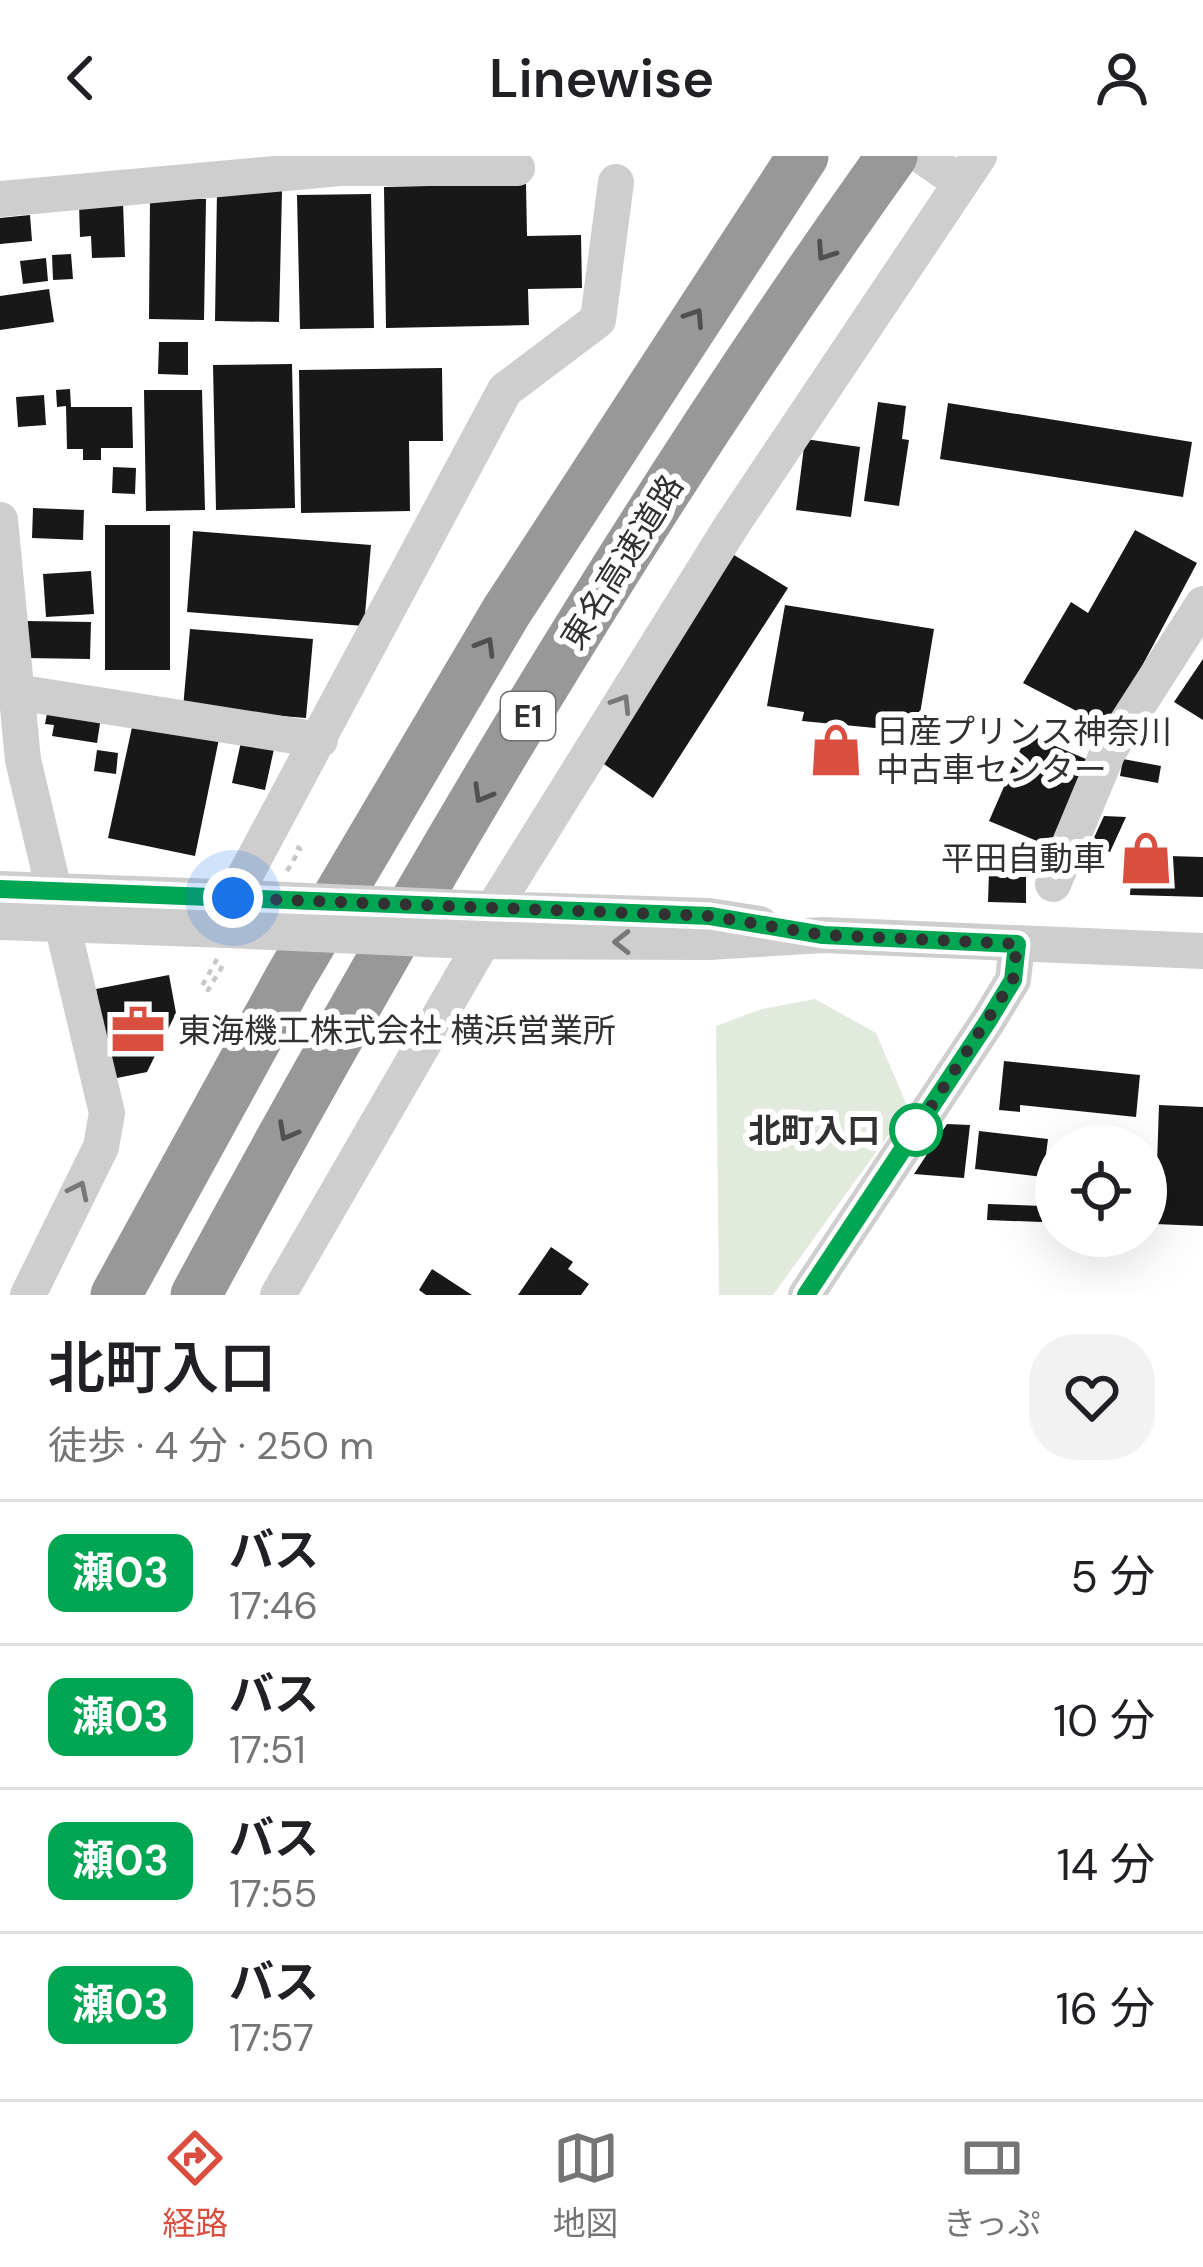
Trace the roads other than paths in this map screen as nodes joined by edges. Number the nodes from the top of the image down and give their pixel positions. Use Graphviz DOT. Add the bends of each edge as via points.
graph roads {
  1 [pos="803,156"];
  2 [pos="892,156"];
  3 [pos="340,162"];
  4 [pos="952,167"];
  5 [pos="517,168"];
  6 [pos="616,182"];
  7 [pos="0,200"];
  8 [pos="0,520"];
  9 [pos="1203,604"];
  10 [pos="16,692"];
  11 [pos="320,740"];
  12 [pos="1053,884"];
  13 [pos="0,889"];
  14 [pos="57,907"];
  15 [pos="0,922"];
  16 [pos="484,925"];
  17 [pos="230,930"];
  18 [pos="1017,944"];
  19 [pos="1203,951"];
  20 [pos="28,1295"];
  21 [pos="116,1295"];
  22 [pos="196,1295"];
  23 [pos="278,1295"];
  24 [pos="806,1295"];
  21 -- 1 [label="highway, E1, one-way" via="290,978 506,612"];
  2 -- 22 [label="highway, 東名高速道路 / E1, one-way" via="572,642"];
  3 -- 5 [label="street"];
  3 -- 7 [label="street"];
  16 -- 4 [label="street, one-way"];
  6 -- 11 [label="street" via="598,320 505,390"];
  8 -- 10 [label="street"];
  9 -- 12 [label="street" via="1108,752"];
  10 -- 11 [label="street"];
  10 -- 14 [label="street"];
  11 -- 17 [label="street"];
  13 -- 14 [label="street"];
  14 -- 15 [label="street"];
  14 -- 17 [label="street"];
  20 -- 14 [label="street, one-way" via="100,1147 106,1113"];
  16 -- 17 [label="street, bridge"];
  16 -- 18 [label="street" via="710,916 823,935"];
  16 -- 23 [label="street"];
  18 -- 19 [label="street"];
  18 -- 24 [label="street" via="1013,980"];
}
